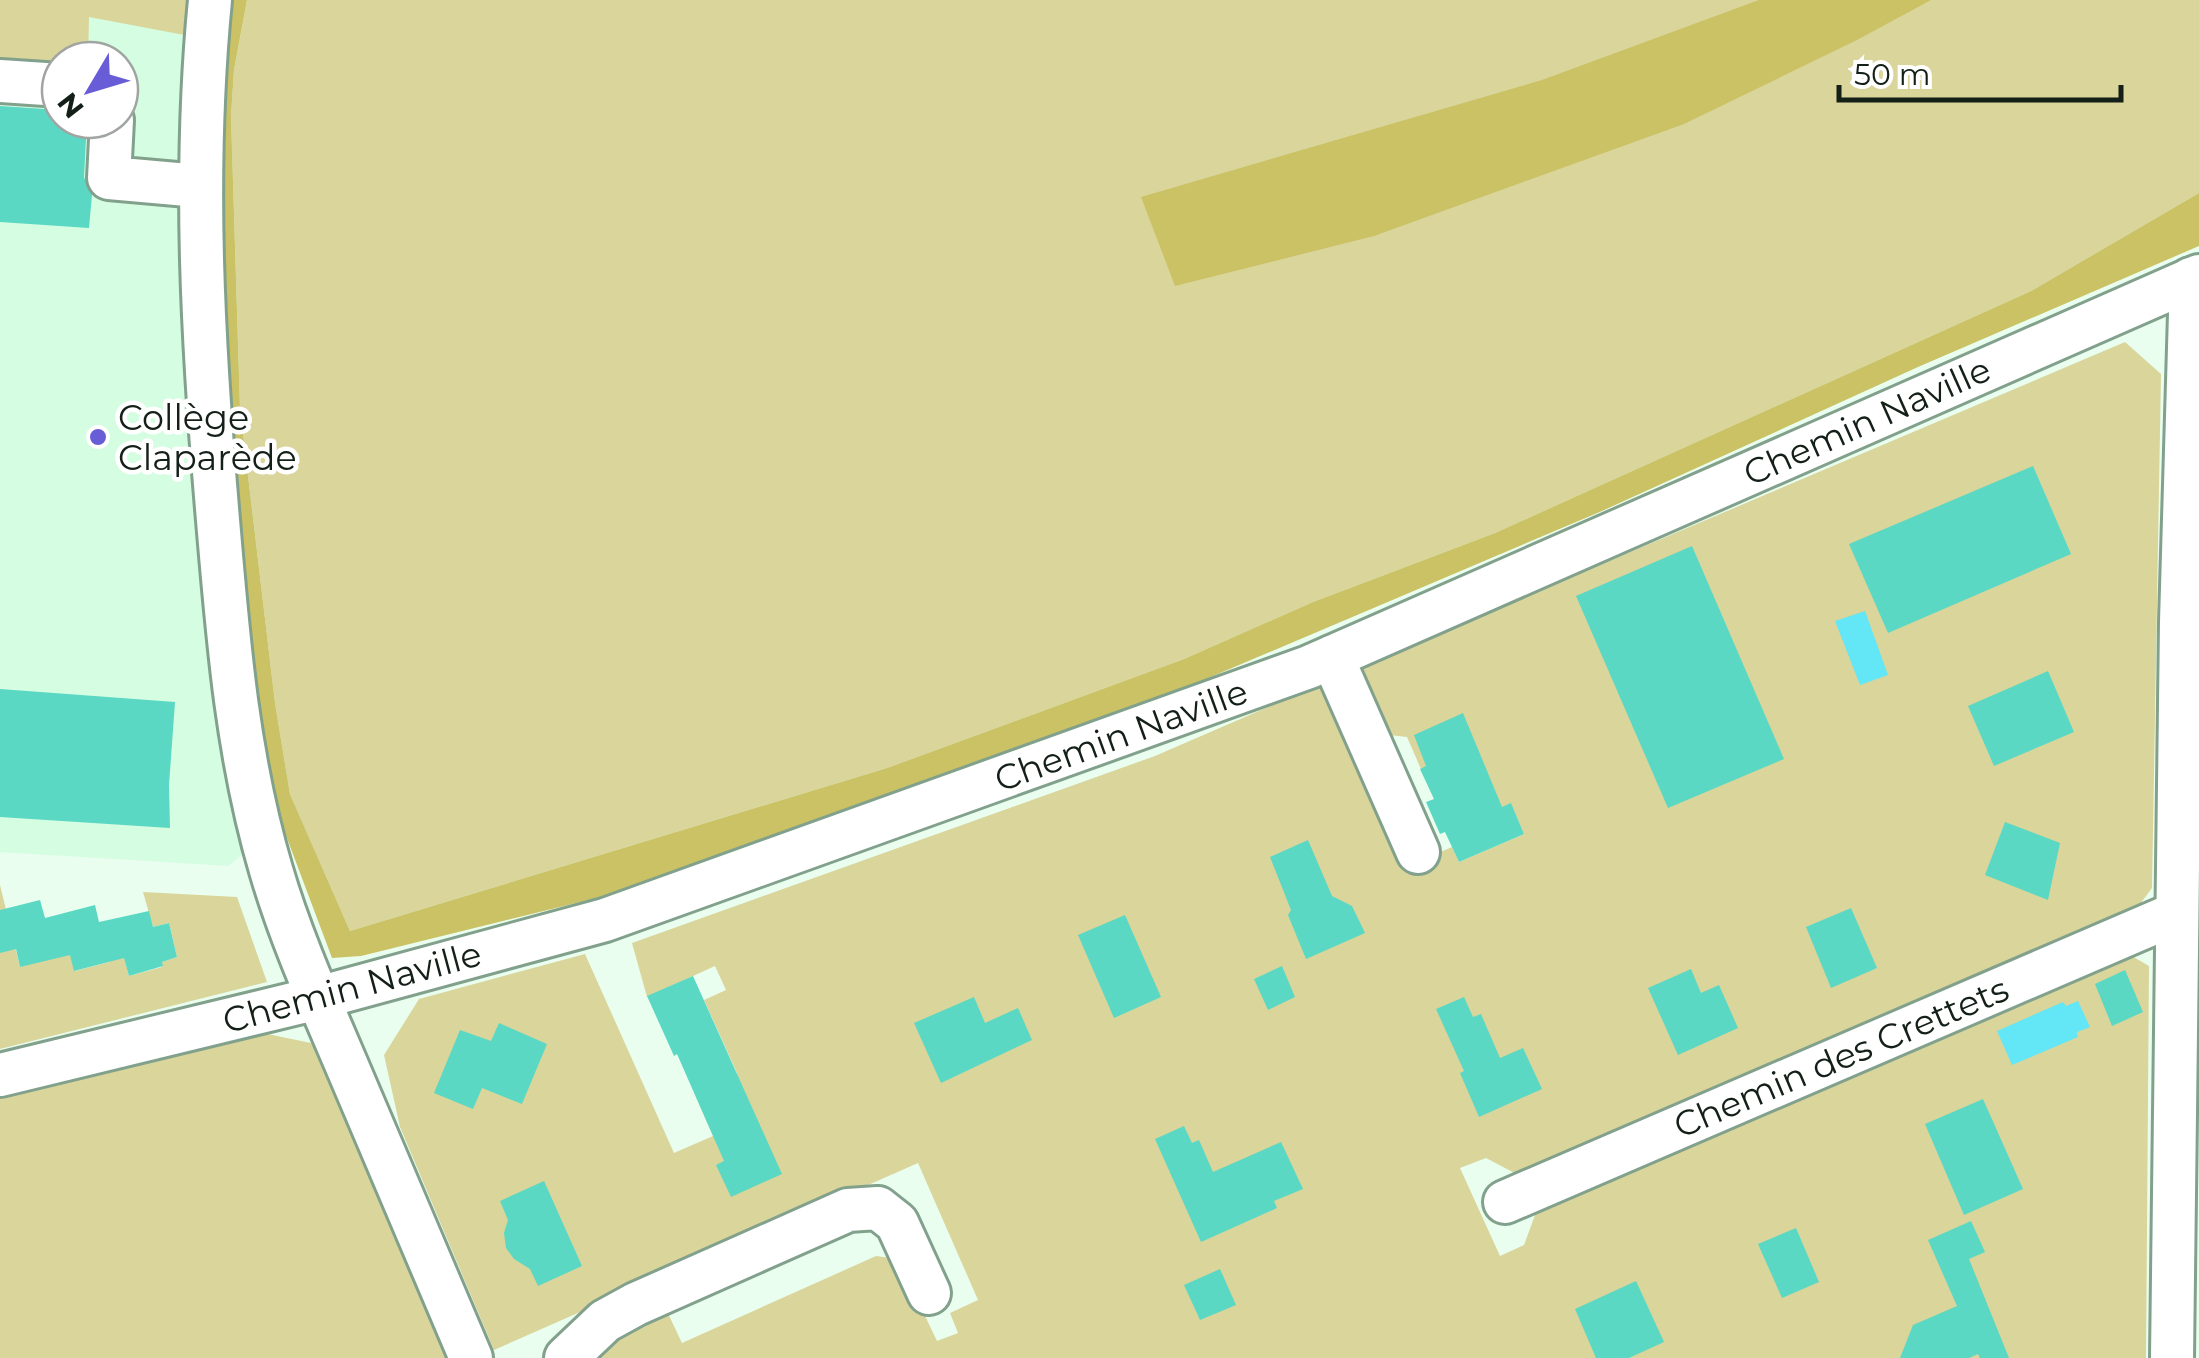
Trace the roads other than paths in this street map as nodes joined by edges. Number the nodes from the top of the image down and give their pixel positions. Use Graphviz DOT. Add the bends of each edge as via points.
graph roads {
  1 [pos="210,0"];
  2 [pos="0,81"];
  3 [pos="40,84"];
  4 [pos="111,140"];
  5 [pos="199,186"];
  6 [pos="2195,277"];
  7 [pos="2190,622"];
  8 [pos="1332,656"];
  9 [pos="1418,852"];
  10 [pos="2177,913"];
  11 [pos="318,998"];
  12 [pos="0,1075"];
  13 [pos="1506,1202"];
  14 [pos="930,1293"];
  15 [pos="472,1358"];
  16 [pos="566,1358"];
  17 [pos="2172,1358"];
  1 -- 5 [label="street"];
  2 -- 3 [label="street"];
  4 -- 5 [label="street" via="109,178"];
  5 -- 11 [label="street" via="204,365 233,686 271,870"];
  6 -- 7 [label="street"];
  6 -- 8 [label="street, Chemin Naville"];
  7 -- 10 [label="street"];
  8 -- 9 [label="street"];
  8 -- 11 [label="street, Chemin Naville" via="605,920"];
  10 -- 13 [label="street, Chemin des Crettets"];
  10 -- 17 [label="street"];
  11 -- 12 [label="street, Chemin Naville"];
  11 -- 15 [label="street"];
  14 -- 16 [label="street" via="897,1223 878,1208 848,1210 636,1304 605,1321"];
}
